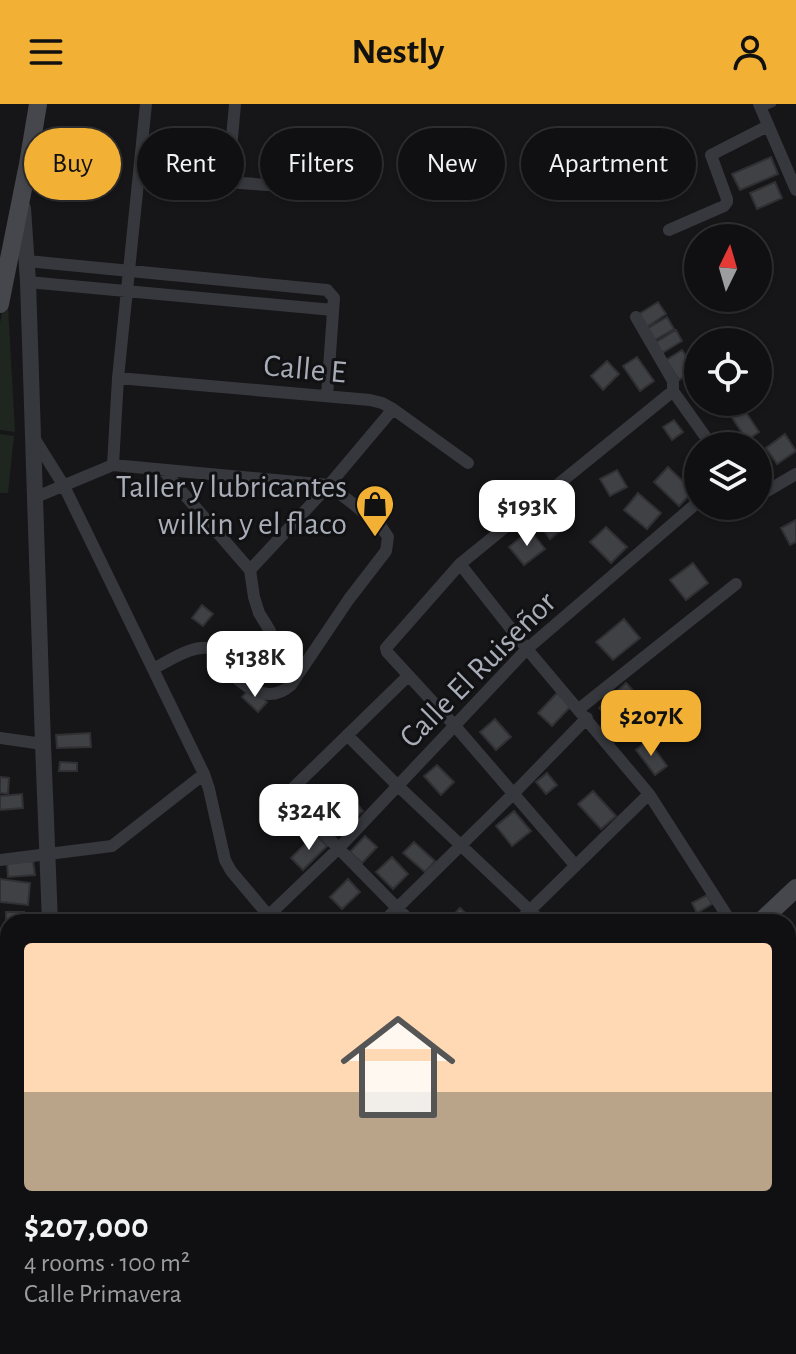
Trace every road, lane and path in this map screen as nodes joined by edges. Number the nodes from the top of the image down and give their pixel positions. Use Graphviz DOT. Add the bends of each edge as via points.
graph roads {
  1 [pos="38,104"];
  2 [pos="146,104"];
  3 [pos="235,104"];
  4 [pos="764,106"];
  5 [pos="768,126"];
  6 [pos="144,128"];
  7 [pos="233,128"];
  8 [pos="796,190"];
  9 [pos="137,194"];
  10 [pos="22,197"];
  11 [pos="669,230"];
  12 [pos="27,261"];
  13 [pos="129,271"];
  14 [pos="28,282"];
  15 [pos="127,291"];
  16 [pos="0,304"];
  17 [pos="333,310"];
  18 [pos="636,317"];
  19 [pos="118,378"];
  20 [pos="673,391"];
  21 [pos="327,396"];
  22 [pos="393,409"];
  23 [pos="702,432"];
  24 [pos="34,438"];
  25 [pos="468,463"];
  26 [pos="113,465"];
  27 [pos="163,470"];
  28 [pos="795,477"];
  29 [pos="329,485"];
  30 [pos="64,486"];
  31 [pos="772,488"];
  32 [pos="36,497"];
  33 [pos="684,514"];
  34 [pos="460,564"];
  35 [pos="250,570"];
  36 [pos="736,584"];
  37 [pos="270,631"];
  38 [pos="527,649"];
  39 [pos="153,669"];
  40 [pos="408,676"];
  41 [pos="583,713"];
  42 [pos="455,726"];
  43 [pos="347,735"];
  44 [pos="0,738"];
  45 [pos="43,744"];
  46 [pos="204,774"];
  47 [pos="397,785"];
  48 [pos="513,794"];
  49 [pos="649,794"];
  50 [pos="461,845"];
  51 [pos="338,849"];
  52 [pos="48,854"];
  53 [pos="0,860"];
  54 [pos="575,865"];
  55 [pos="796,888"];
  56 [pos="397,908"];
  57 [pos="530,910"];
  58 [pos="50,914"];
  59 [pos="267,914"];
  60 [pos="276,914"];
  61 [pos="391,914"];
  62 [pos="403,914"];
  63 [pos="526,914"];
  64 [pos="534,914"];
  65 [pos="726,914"];
  66 [pos="768,914"];
  1 -- 10 [label="main road"];
  2 -- 6 [label="street"];
  3 -- 7 [label="street"];
  4 -- 5 [label="street"];
  5 -- 8 [label="street"];
  5 -- 11 [label="street" via="711,155 727,199 724,206"];
  9 -- 13 [label="street"];
  10 -- 12 [label="street"];
  10 -- 16 [label="main road"];
  12 -- 13 [label="street"];
  12 -- 14 [label="street"];
  13 -- 15 [label="street"];
  13 -- 17 [label="street" via="324,288 334,298"];
  14 -- 15 [label="street"];
  14 -- 24 [label="street"];
  15 -- 17 [label="street"];
  15 -- 19 [label="street"];
  17 -- 21 [label="street"];
  18 -- 20 [label="street" via="673,381"];
  19 -- 21 [label="street, Calle E"];
  19 -- 26 [label="street"];
  20 -- 23 [label="street"];
  20 -- 34 [label="street"];
  21 -- 22 [label="street, Calle E" via="370,400"];
  22 -- 25 [label="street, Calle E"];
  22 -- 29 [label="street"];
  24 -- 30 [label="street"];
  24 -- 32 [label="street"];
  26 -- 27 [label="street"];
  26 -- 30 [label="street"];
  27 -- 29 [label="street"];
  27 -- 35 [label="street"];
  28 -- 31 [label="street"];
  29 -- 35 [label="street"];
  29 -- 39 [label="street" via="380,525 388,544 291,685 283,692 261,694 241,682 215,650 204,646"];
  30 -- 32 [label="street"];
  30 -- 39 [label="street"];
  32 -- 45 [label="street"];
  33 -- 38 [label="street, Calle El Ruiseñor"];
  34 -- 38 [label="street"];
  34 -- 40 [label="street" via="386,648"];
  35 -- 37 [label="street" via="259,613"];
  36 -- 41 [label="street"];
  38 -- 41 [label="street"];
  38 -- 42 [label="street, Calle El Ruiseñor"];
  39 -- 46 [label="street"];
  40 -- 42 [label="street"];
  40 -- 43 [label="street"];
  41 -- 48 [label="street"];
  41 -- 49 [label="street"];
  42 -- 47 [label="street, Calle El Ruiseñor"];
  42 -- 48 [label="street"];
  43 -- 47 [label="street"];
  43 -- 51 [label="street" via="290,795"];
  44 -- 45 [label="street"];
  45 -- 52 [label="street"];
  46 -- 52 [label="street" via="112,846"];
  46 -- 59 [label="street" via="225,860"];
  47 -- 50 [label="street"];
  47 -- 51 [label="street, Calle El Ruiseñor"];
  48 -- 50 [label="street"];
  48 -- 54 [label="street"];
  49 -- 54 [label="street"];
  49 -- 65 [label="street"];
  50 -- 56 [label="street"];
  50 -- 57 [label="street"];
  51 -- 56 [label="street"];
  51 -- 60 [label="street, Calle El Ruiseñor"];
  52 -- 53 [label="street"];
  52 -- 58 [label="street"];
  54 -- 57 [label="street"];
  55 -- 66 [label="main road"];
  56 -- 61 [label="street"];
  56 -- 62 [label="street"];
  57 -- 63 [label="street"];
  57 -- 64 [label="street"];
}
